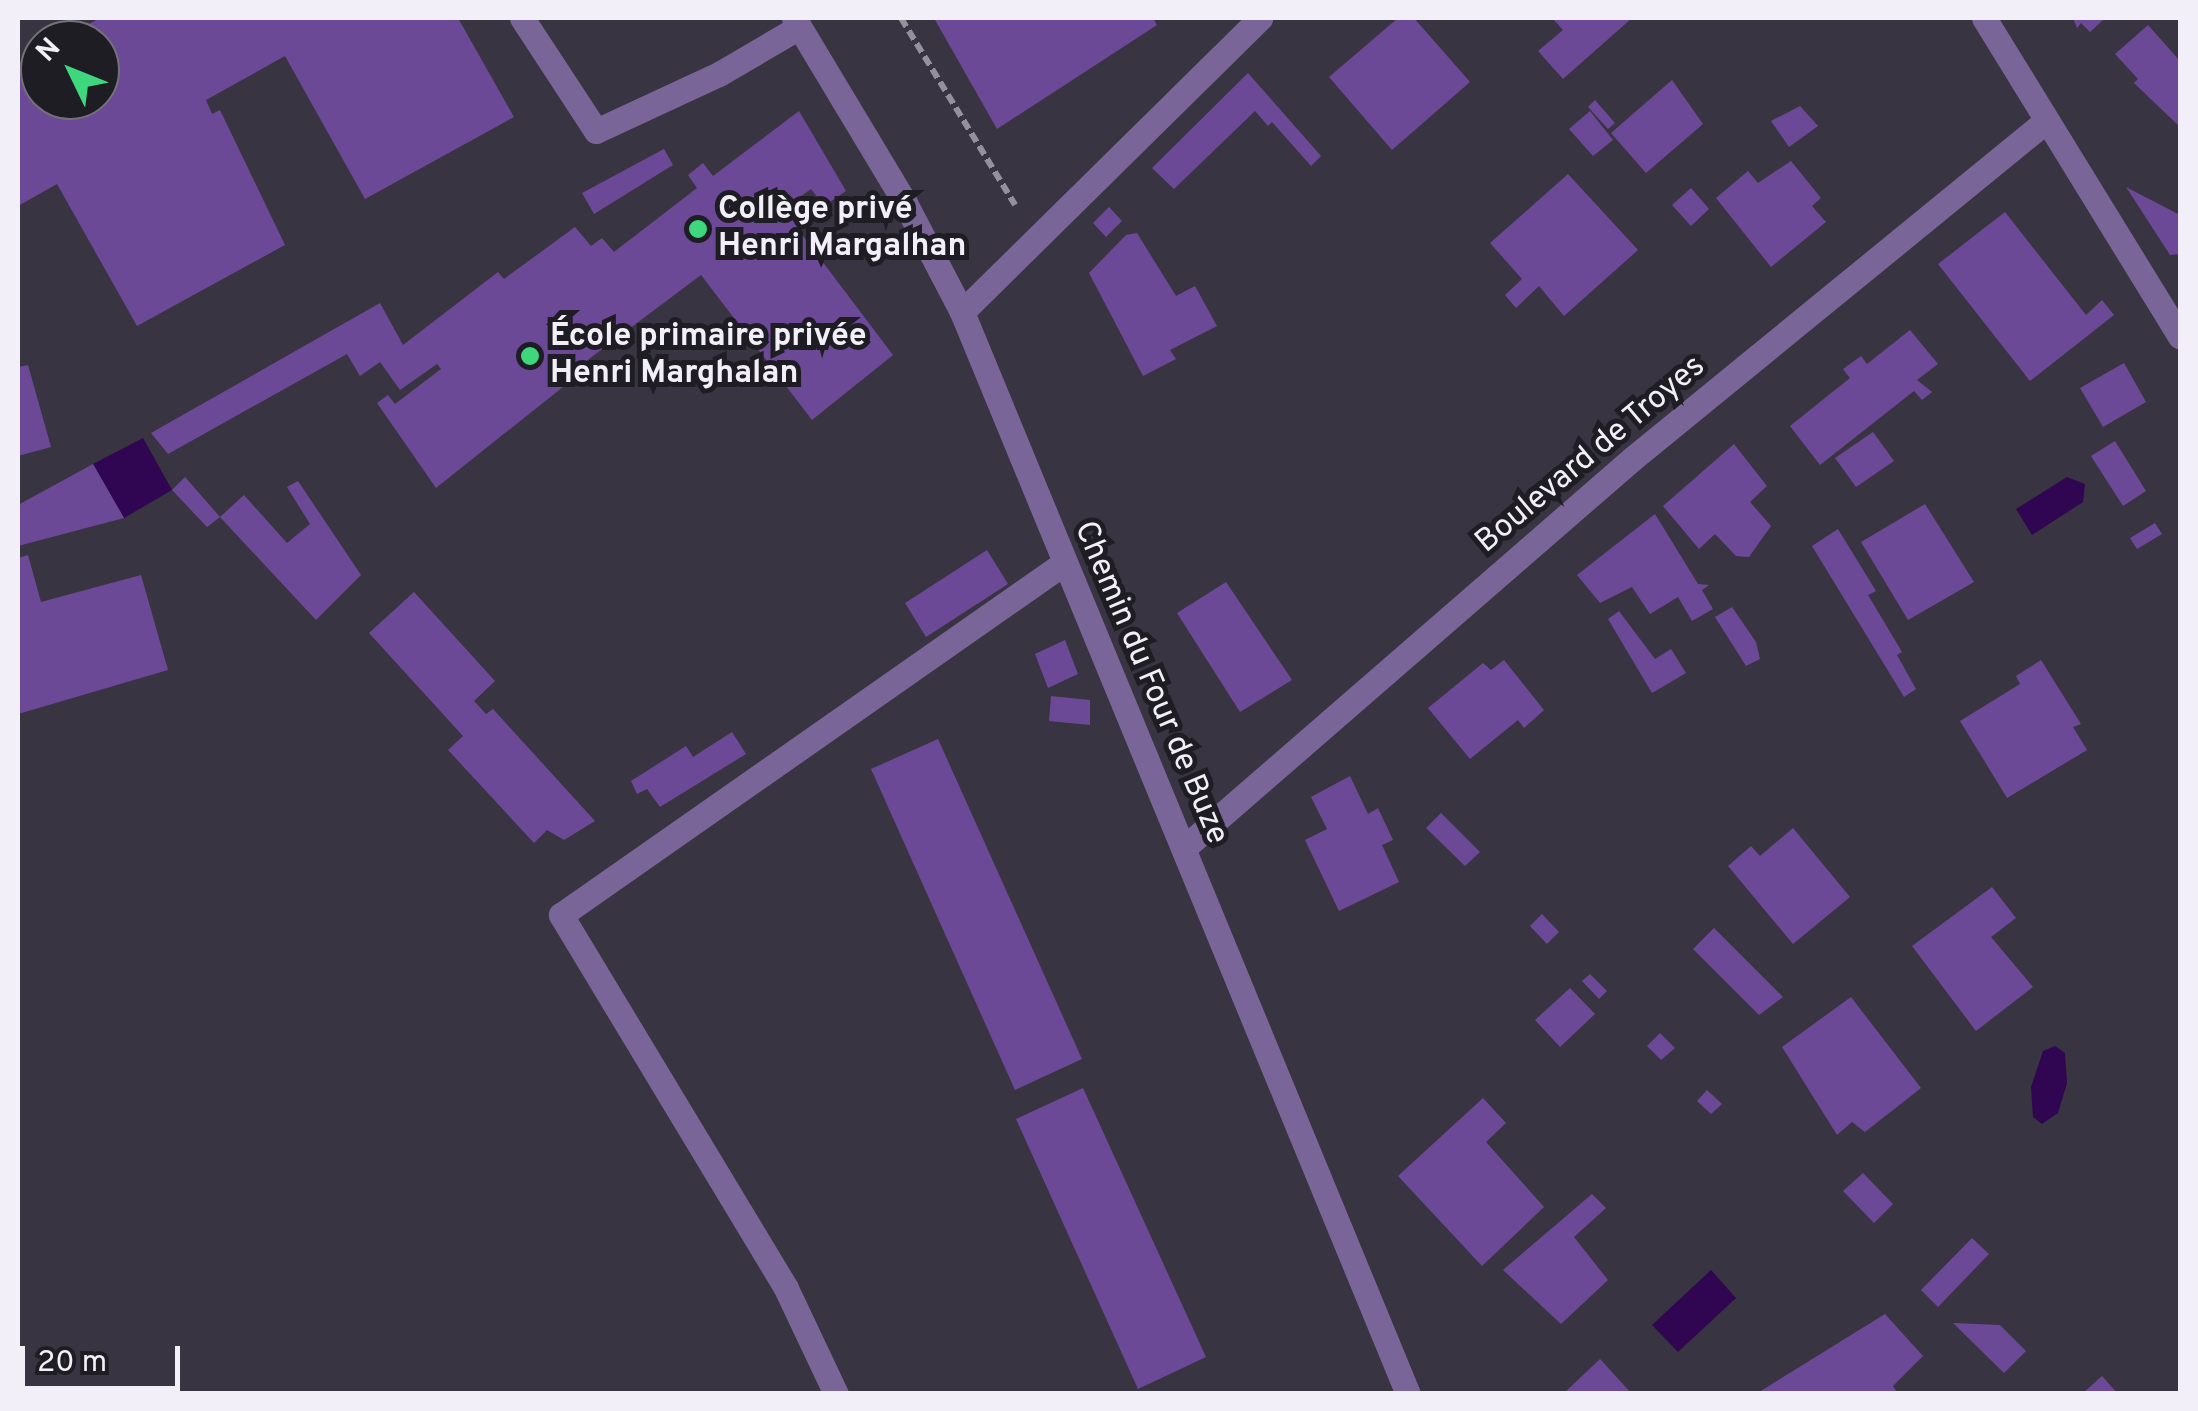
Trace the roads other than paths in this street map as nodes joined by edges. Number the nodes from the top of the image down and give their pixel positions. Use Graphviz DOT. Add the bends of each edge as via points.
graph roads {
  1 [pos="522,18"];
  2 [pos="1260,18"];
  3 [pos="1984,18"];
  4 [pos="796,22"];
  5 [pos="2046,121"];
  6 [pos="962,312"];
  7 [pos="2180,336"];
  8 [pos="1064,563"];
  9 [pos="1184,848"];
  10 [pos="836,1394"];
  11 [pos="1408,1394"];
  1 -- 4 [label="street" via="596,131 719,74"];
  2 -- 6 [label="street"];
  3 -- 5 [label="street"];
  4 -- 6 [label="street, Chemin du Four de Buze" via="905,202"];
  5 -- 7 [label="street"];
  5 -- 9 [label="street, Boulevard de Troyes" via="1632,460"];
  6 -- 8 [label="street, Chemin du Four de Buze"];
  8 -- 9 [label="street, Chemin du Four de Buze"];
  8 -- 10 [label="street" via="560,915 786,1288"];
  9 -- 11 [label="street, Chemin du Four de Buze"];
}
